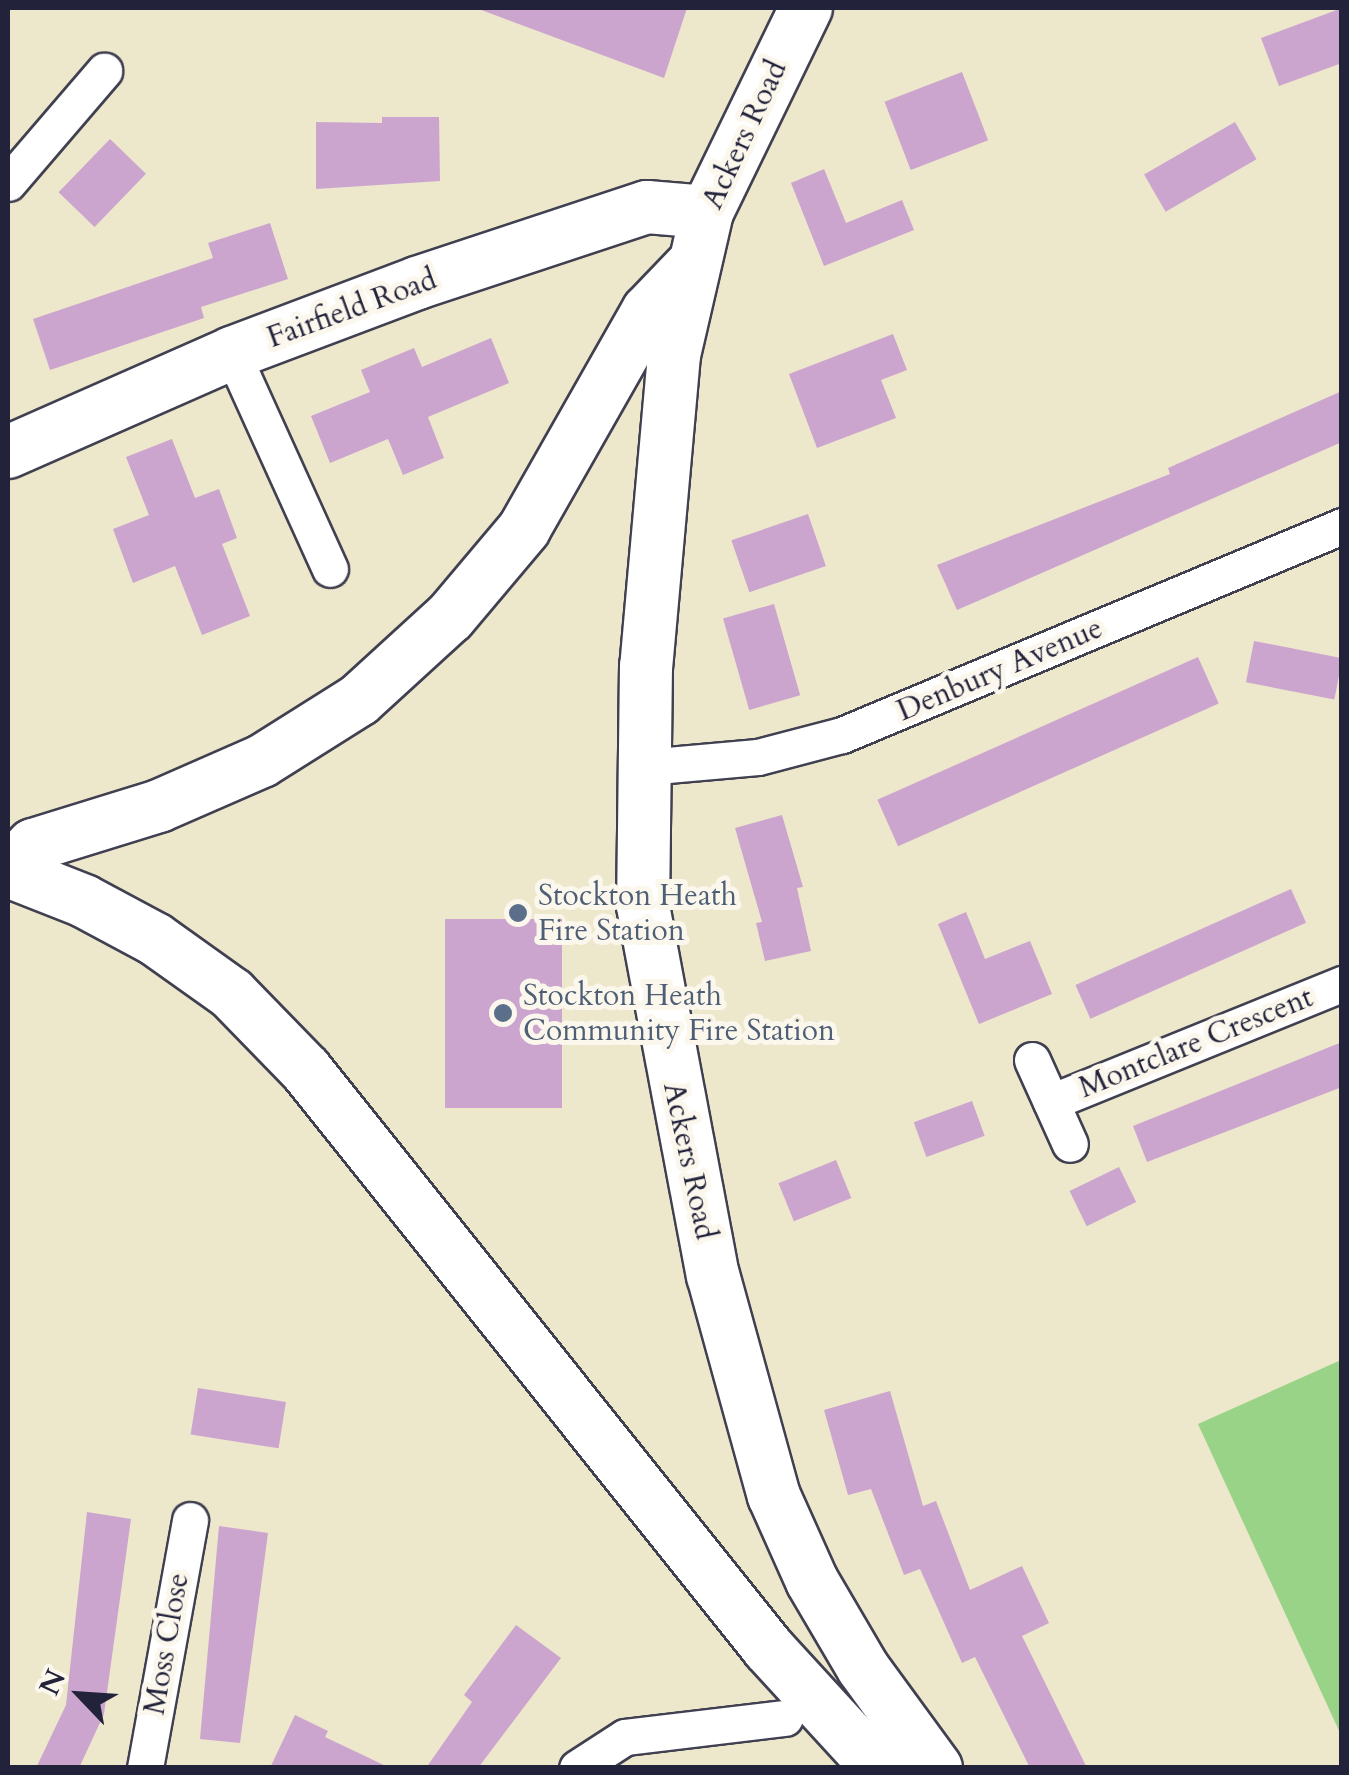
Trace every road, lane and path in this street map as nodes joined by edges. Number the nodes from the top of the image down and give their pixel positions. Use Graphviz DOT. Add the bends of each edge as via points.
graph roads {
  1 [pos="806,8"];
  2 [pos="104,71"];
  3 [pos="8,183"];
  4 [pos="707,212"];
  5 [pos="692,266"];
  6 [pos="232,354"];
  7 [pos="8,452"];
  8 [pos="1342,526"];
  9 [pos="330,569"];
  10 [pos="645,767"];
  11 [pos="8,871"];
  12 [pos="1342,984"];
  13 [pos="1032,1060"];
  14 [pos="1051,1102"];
  15 [pos="1070,1144"];
  16 [pos="190,1520"];
  17 [pos="785,1718"];
  18 [pos="145,1768"];
  19 [pos="576,1768"];
  20 [pos="878,1768"];
  21 [pos="936,1768"];
  1 -- 4 [label="street, Ackers Road"];
  2 -- 3 [label="street"];
  4 -- 5 [label="street, Ackers Road"];
  4 -- 6 [label="street, Fairfield Road" via="665,205 626,213"];
  5 -- 10 [label="street, Ackers Road" via="656,511"];
  5 -- 11 [label="street, Ackers Road" via="648,311 524,528 450,617 359,700 262,762 158,806 33,845"];
  6 -- 7 [label="street, Fairfield Road"];
  6 -- 9 [label="street"];
  8 -- 10 [label="street, Denbury Avenue" via="842,735 758,757"];
  10 -- 21 [label="street, Ackers Road" via="643,906 658,1011 737,1368 774,1496 812,1581 863,1668"];
  11 -- 20 [label="street, Ackers Road" via="155,939 232,994 306,1070 768,1648"];
  12 -- 14 [label="street, Montclare Crescent"];
  13 -- 14 [label="street, Montclare Crescent"];
  14 -- 15 [label="street, Montclare Crescent"];
  16 -- 18 [label="street, Moss Close"];
  17 -- 19 [label="street" via="625,1737"];
}
